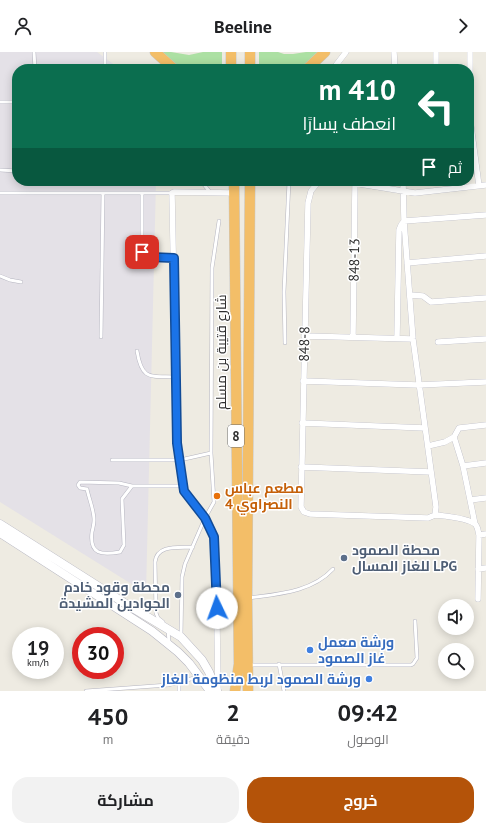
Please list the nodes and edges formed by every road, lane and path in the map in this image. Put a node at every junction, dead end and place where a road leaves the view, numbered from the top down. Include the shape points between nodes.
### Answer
1 (34, 52) edge
2 (105, 52) edge
3 (155, 52) edge
4 (231, 52) edge
5 (250, 52) edge
6 (325, 52) edge
7 (346, 52) edge
8 (394, 52) edge
9 (436, 52) edge
10 (470, 52) edge
11 (35, 64) edge
12 (105, 64) edge
13 (168, 64) edge
14 (231, 64) edge
15 (250, 64) edge
16 (312, 64) edge
17 (337, 64) edge
18 (395, 64) edge
19 (436, 64) edge
20 (470, 64) edge
21 (0, 102) edge
22 (12, 102) edge
23 (474, 158) edge
24 (0, 170) edge
25 (12, 171) edge
26 (486, 185) edge
27 (205, 186) edge
28 (234, 186) edge
29 (250, 186) edge
30 (289, 186) edge
31 (315, 186) edge
32 (355, 186) edge
33 (371, 186) edge
34 (403, 186) edge
35 (479, 186) junction
36 (404, 192) junction
37 (0, 193) edge
38 (103, 193) junction
39 (142, 193) junction
40 (172, 193) junction
41 (211, 193) junction
42 (234, 194) junction
43 (486, 215) edge
44 (219, 221) dead end
45 (404, 221) junction
46 (486, 256) edge
47 (174, 258) junction
48 (407, 263) junction
49 (0, 276) edge
50 (21, 282) dead end
51 (410, 295) junction
52 (486, 298) edge
53 (304, 336) junction
54 (102, 337) dead end
55 (353, 337) junction
56 (397, 338) junction
57 (413, 339) junction
58 (486, 340) edge
59 (438, 342) dead end
60 (285, 343) dead end
61 (137, 351) dead end
62 (176, 377) junction
63 (303, 381) junction
64 (486, 382) edge
65 (418, 385) junction
66 (302, 423) junction
67 (486, 425) edge
68 (425, 428) junction
69 (454, 437) junction
70 (428, 446) junction
71 (211, 453) junction
72 (112, 460) dead end
73 (180, 460) junction
74 (486, 463) edge
75 (463, 466) junction
76 (301, 467) junction
77 (431, 472) junction
78 (132, 486) junction
79 (183, 486) junction
80 (486, 498) edge
81 (470, 500) junction
82 (435, 515) junction
83 (205, 518) junction
84 (0, 524) edge
85 (475, 524) junction
86 (0, 533) edge
87 (486, 534) edge
88 (479, 535) junction
89 (192, 547) junction
90 (486, 568) edge
91 (333, 569) dead end
92 (478, 569) junction
93 (247, 598) junction
94 (478, 599) dead end
95 (415, 621) dead end
96 (167, 628) junction
97 (181, 637) junction
98 (170, 644) junction
99 (278, 664) junction
100 (247, 665) junction
101 (199, 676) junction
102 (179, 683) junction
103 (126, 689) edge
104 (86, 691) edge
105 (179, 691) edge
106 (210, 691) edge
107 (217, 691) edge
108 (235, 691) edge
109 (248, 691) edge
110 (284, 691) edge

1 - 11 lane
2 - 12 lane
3 - 13 highway
4 - 14 highway
5 - 15 highway
6 - 16 highway
7 - 17 street
8 - 18 street
9 - 19 street
10 - 20 street
21 - 22 lane
23 - 35 street
24 - 25 lane
26 - 35 street
27 - 41 lane
28 - 42 highway, شارع قتيبة بن مسلم / 8
29 - 93 highway, شارع قتيبة بن مسلم / 8
30 - 60 lane via 284,292
31 - 53 street, 848-8 via 308,199
32 - 55 street, 848-13
33 - 36 street
34 - 36 street
35 - 36 street via 421,193
36 - 45 street
37 - 38 lane
38 - 39 lane
38 - 54 lane
39 - 40 lane
39 - 47 lane via 142,252 144,256
40 - 41 street
40 - 47 street
41 - 42 street
42 - 108 highway, شارع قتيبة بن مسلم / 8 via 239,664
43 - 45 street
44 - 71 lane via 212,268
45 - 48 street
45 - 56 street via 399,230
46 - 48 street
47 - 62 street
48 - 51 street
49 - 50 lane
51 - 52 street via 423,296 431,302
51 - 57 street
53 - 55 street
53 - 63 street, 848-8
55 - 56 street
56 - 57 street
57 - 65 street
58 - 59 street
61 - 62 lane via 144,373 149,376
62 - 73 street via 177,443
63 - 65 street
63 - 66 street, 848-8
64 - 65 street
65 - 68 street
66 - 68 street
66 - 76 street, 848-8
67 - 69 street via 459,428
68 - 70 street
69 - 70 street
69 - 75 street
70 - 77 street
71 - 73 lane
71 - 83 lane via 214,502
72 - 73 lane
73 - 79 street
74 - 75 street
75 - 81 street
76 - 77 street
76 - 82 street, 848-8 via 300,504 307,514 428,518
77 - 82 street
78 - 78 lane via 80,482 78,485 87,489 94,520 93,548 96,551 107,554 120,552 124,546 122,499
78 - 79 lane
79 - 83 street via 184,491
80 - 81 street
81 - 85 street
82 - 85 street via 469,520
83 - 89 lane
83 - 107 street via 214,537
84 - 96 street
85 - 88 street
86 - 98 street
87 - 88 street
88 - 92 street
89 - 96 lane via 166,548 156,556 156,613
89 - 97 lane via 182,577
90 - 92 street
91 - 93 lane via 326,577 307,586 285,593
92 - 94 street
93 - 100 highway, شارع قتيبة بن مسلم / 8
95 - 99 lane via 417,658 411,665
96 - 97 street
96 - 98 lane
97 - 107 street via 202,660
98 - 101 street
99 - 100 lane
99 - 110 lane
100 - 109 highway, شارع قتيبة بن مسلم / 8
101 - 102 lane
101 - 106 street
102 - 103 lane
102 - 105 lane
103 - 104 lane

